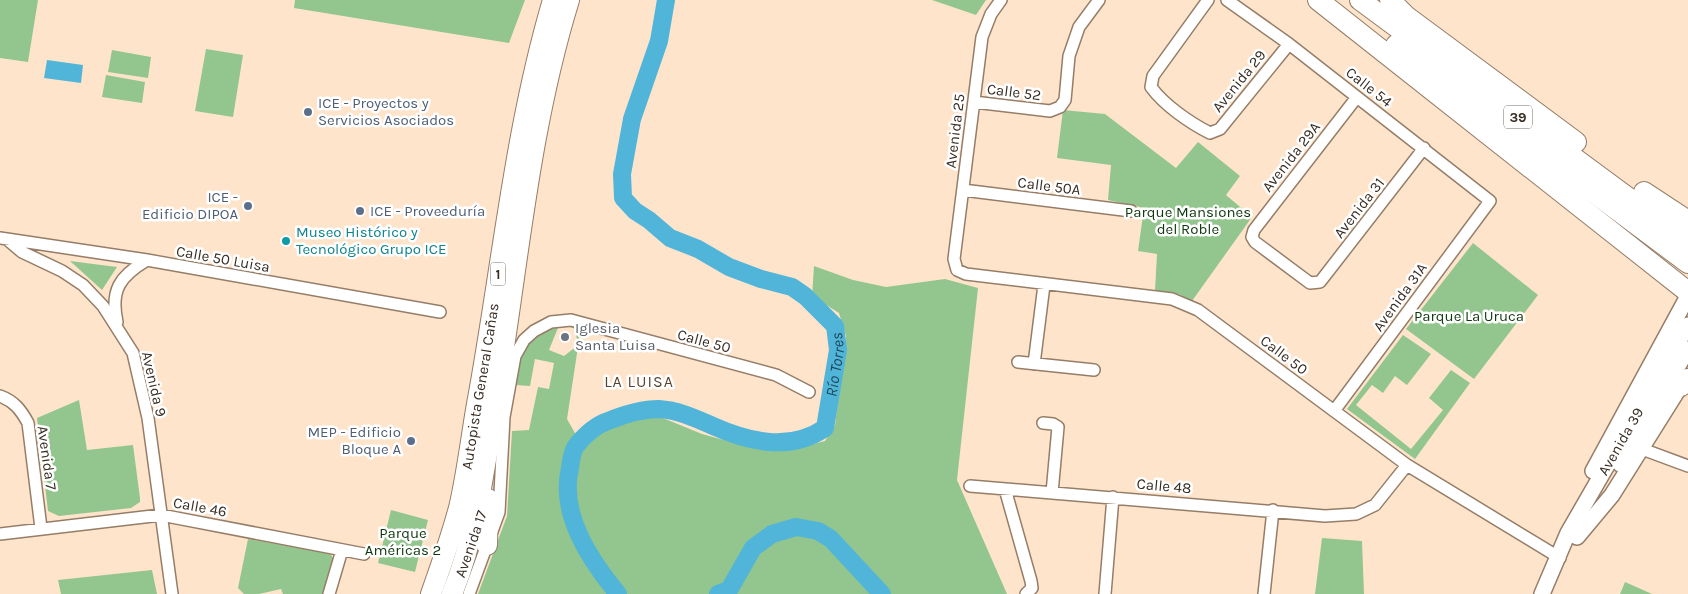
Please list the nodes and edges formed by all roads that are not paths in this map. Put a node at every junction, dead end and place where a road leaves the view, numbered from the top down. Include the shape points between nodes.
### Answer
1 (553, 0) edge
2 (569, 0) edge
3 (1001, 0) edge
4 (1099, 0) edge
5 (1208, 0) edge
6 (1227, 0) edge
7 (1318, 0) edge
8 (1331, 0) edge
9 (1360, 0) edge
10 (1372, 0) edge
11 (1390, 0) edge
12 (1406, 16) junction
13 (1289, 44) junction
14 (1357, 97) junction
15 (974, 102) junction
16 (1424, 148) junction
17 (963, 190) junction
18 (1490, 201) joint
19 (1131, 211) dead end
20 (1682, 234) edge
21 (3, 239) edge
22 (147, 260) junction
23 (1688, 263) edge
24 (956, 270) joint
25 (1688, 279) edge
26 (1688, 283) edge
27 (1316, 284) joint
28 (1044, 285) junction
29 (1688, 292) edge
30 (1688, 296) edge
31 (440, 312) dead end
32 (1688, 325) edge
33 (118, 326) junction
34 (1688, 349) edge
35 (515, 356) joint
36 (1018, 362) dead end
37 (1034, 364) junction
38 (1094, 370) dead end
39 (1686, 380) edge
40 (808, 392) dead end
41 (4, 398) edge
42 (1334, 411) junction
43 (1043, 423) dead end
44 (490, 437) junction
45 (1642, 449) junction
46 (1407, 465) junction
47 (1688, 466) edge
48 (970, 486) dead end
49 (1005, 489) junction
50 (1052, 493) junction
51 (1113, 497) junction
52 (1273, 510) junction
53 (161, 515) junction
54 (41, 528) junction
55 (0, 534) edge
56 (1573, 535) junction
57 (487, 544) junction
58 (342, 550) junction
59 (364, 554) dead end
60 (1560, 558) junction
61 (172, 594) edge
62 (329, 594) edge
63 (431, 594) edge
64 (452, 594) edge
65 (470, 594) edge
66 (1026, 594) edge
67 (1105, 594) edge
68 (1264, 594) edge
69 (1542, 594) edge

1 - 63 highway, Autopista General Cañas / 1 via 539,47 519,141 459,506
2 - 44 highway, Autopista General Cañas / 1 via 554,50 535,140
3 - 15 street, Avenida 25 via 990,14 982,37
4 - 15 street, Calle 52 via 1079,27 1068,56 1065,100 1060,107 1050,111
5 - 13 street, Avenida 29 via 1153,76 1151,87 1157,95 1210,133 1220,129
6 - 13 street, Calle 54
7 - 29 highway
8 - 20 highway, 39 via 1495,117
9 - 20 highway, 39
10 - 12 highway
11 - 12 highway
12 - 20 highway via 1662,206
13 - 14 street, Calle 54
14 - 16 street, Calle 54
14 - 27 street, Avenida 29A via 1254,230 1252,237 1310,283
15 - 17 street, Avenida 25
16 - 18 street, Calle 54
16 - 27 street, Avenida 31
17 - 19 street, Calle 50A
17 - 24 street, Avenida 25 via 954,259
18 - 42 street, Avenida 31A
20 - 23 highway, 39
21 - 22 street, Calle 50 Luisa
21 - 33 street, Avenida 9 via 83,285
22 - 31 street, Calle 50 Luisa
22 - 33 street via 130,270 116,290 114,302
24 - 28 street, Calle 50
25 - 26 main road
28 - 37 street
28 - 42 street, Calle 50 via 1185,303
30 - 56 main road via 1586,483
32 - 56 main road, Avenida 39
33 - 53 street, Avenida 9 via 133,353 142,385
34 - 56 main road, Avenida 39
35 - 40 street, Calle 50 via 524,340 534,331 551,322 571,320 776,376
35 - 57 street, Avenida 17 via 504,417 499,512
36 - 37 street
37 - 38 street
39 - 45 main road
41 - 54 street, Avenida 7 via 21,411 28,423
42 - 46 street, Calle 50
43 - 50 street via 1058,427
44 - 57 highway
44 - 64 highway, Autopista General Cañas / 1 via 473,526
45 - 47 street
45 - 56 main road via 1612,495
46 - 52 street, Calle 48 via 1375,505 1356,514 1325,516
46 - 60 street, Calle 50
48 - 49 street, Calle 48
49 - 50 street, Calle 48
49 - 66 street via 1031,581 1032,588
50 - 51 street, Calle 48
51 - 52 street, Calle 48
51 - 67 street
52 - 68 street
53 - 54 street, Calle 46
53 - 58 street, Calle 46
53 - 61 street, Avenida 9
54 - 55 street, Calle 46
56 - 60 main road, Avenida 39
57 - 65 street, Avenida 17
58 - 59 street, Calle 46
58 - 62 street
60 - 69 main road, Avenida 39

